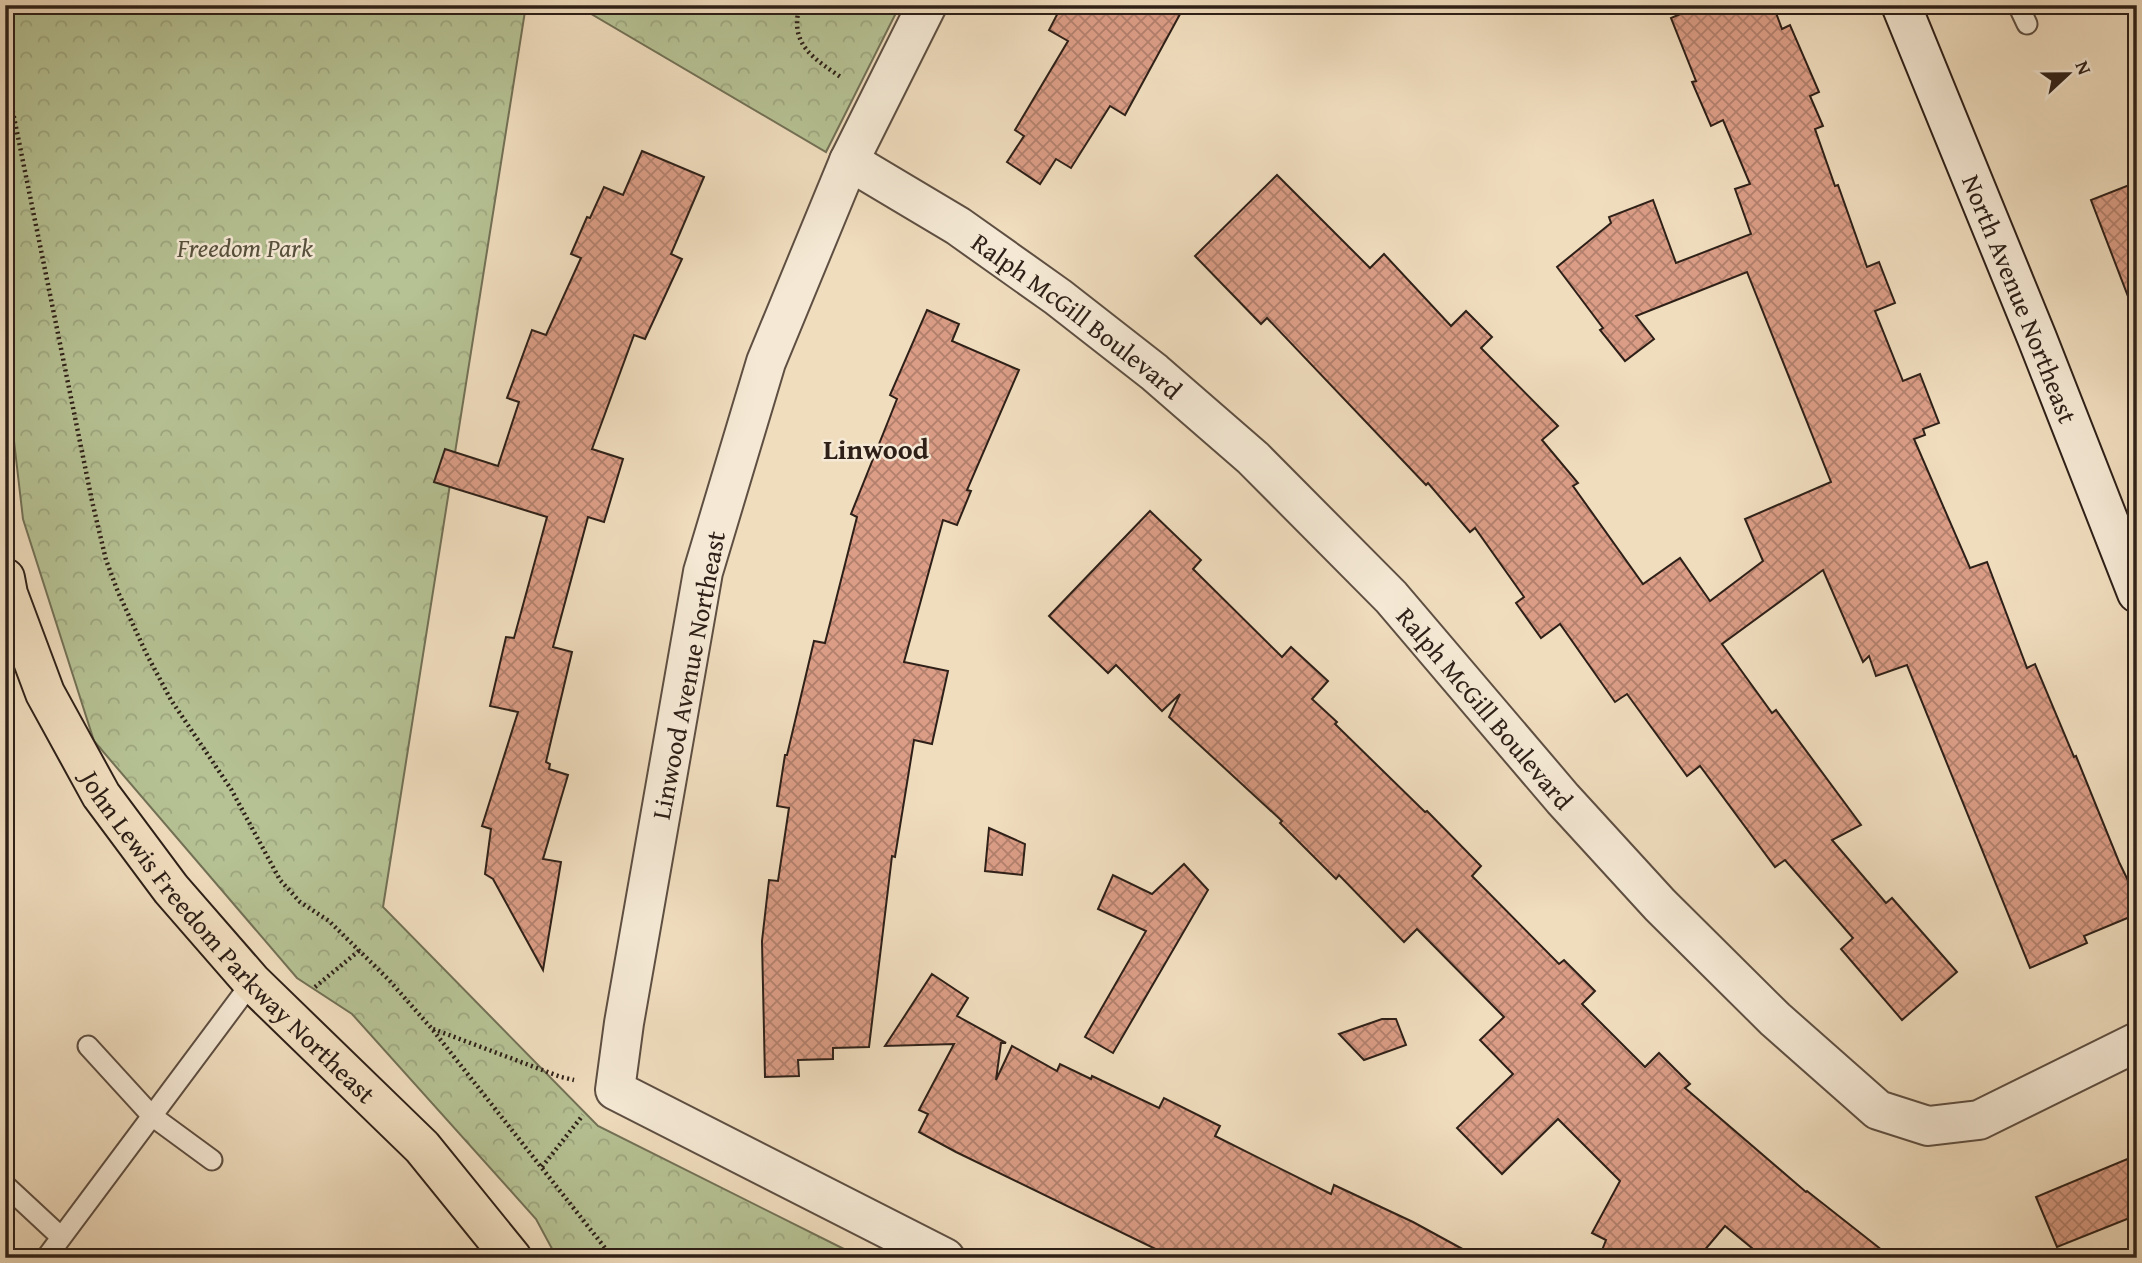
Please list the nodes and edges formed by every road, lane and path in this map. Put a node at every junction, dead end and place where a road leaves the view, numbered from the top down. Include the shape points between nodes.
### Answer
1 (800, 5) edge
2 (927, 5) edge
3 (1901, 5) edge
4 (2018, 5) edge
5 (2027, 24) dead end
6 (5, 73) edge
7 (850, 84) dead end
8 (849, 161) junction
9 (5, 578) edge
10 (2137, 593) edge
11 (360, 950) junction
12 (252, 982) junction
13 (313, 989) dead end
14 (432, 1029) junction
15 (2137, 1042) edge
16 (88, 1046) dead end
17 (574, 1080) dead end
18 (601, 1101) junction
19 (152, 1116) junction
20 (212, 1160) dead end
21 (542, 1167) junction
22 (5, 1185) edge
23 (61, 1237) junction
24 (46, 1258) edge
25 (512, 1258) edge
26 (614, 1258) edge
27 (945, 1258) edge

1 - 7 path via 798,33 808,54
2 - 8 street, Linwood Avenue Northeast
3 - 10 street, North Avenue Northeast
4 - 5 lane
6 - 11 path via 92,501 118,592 171,700 231,789 280,880
8 - 15 street, Ralph McGill Boulevard via 958,226 1058,296 1253,458 1391,597 1660,905 1775,1018 1878,1110 1928,1126 1979,1120
8 - 18 street, Linwood Avenue Northeast via 766,362 703,572 626,1010
9 - 12 highway, John Lewis Freedom Parkway Northeast via 45,693 101,795 171,889
11 - 13 path
11 - 14 path
12 - 19 lane
12 - 25 highway, John Lewis Freedom Parkway Northeast via 422,1147
14 - 17 path
14 - 21 path
16 - 19 lane
18 - 21 path via 580,1118
18 - 27 street
19 - 20 lane
19 - 23 lane
21 - 26 path
22 - 23 lane
23 - 24 lane

